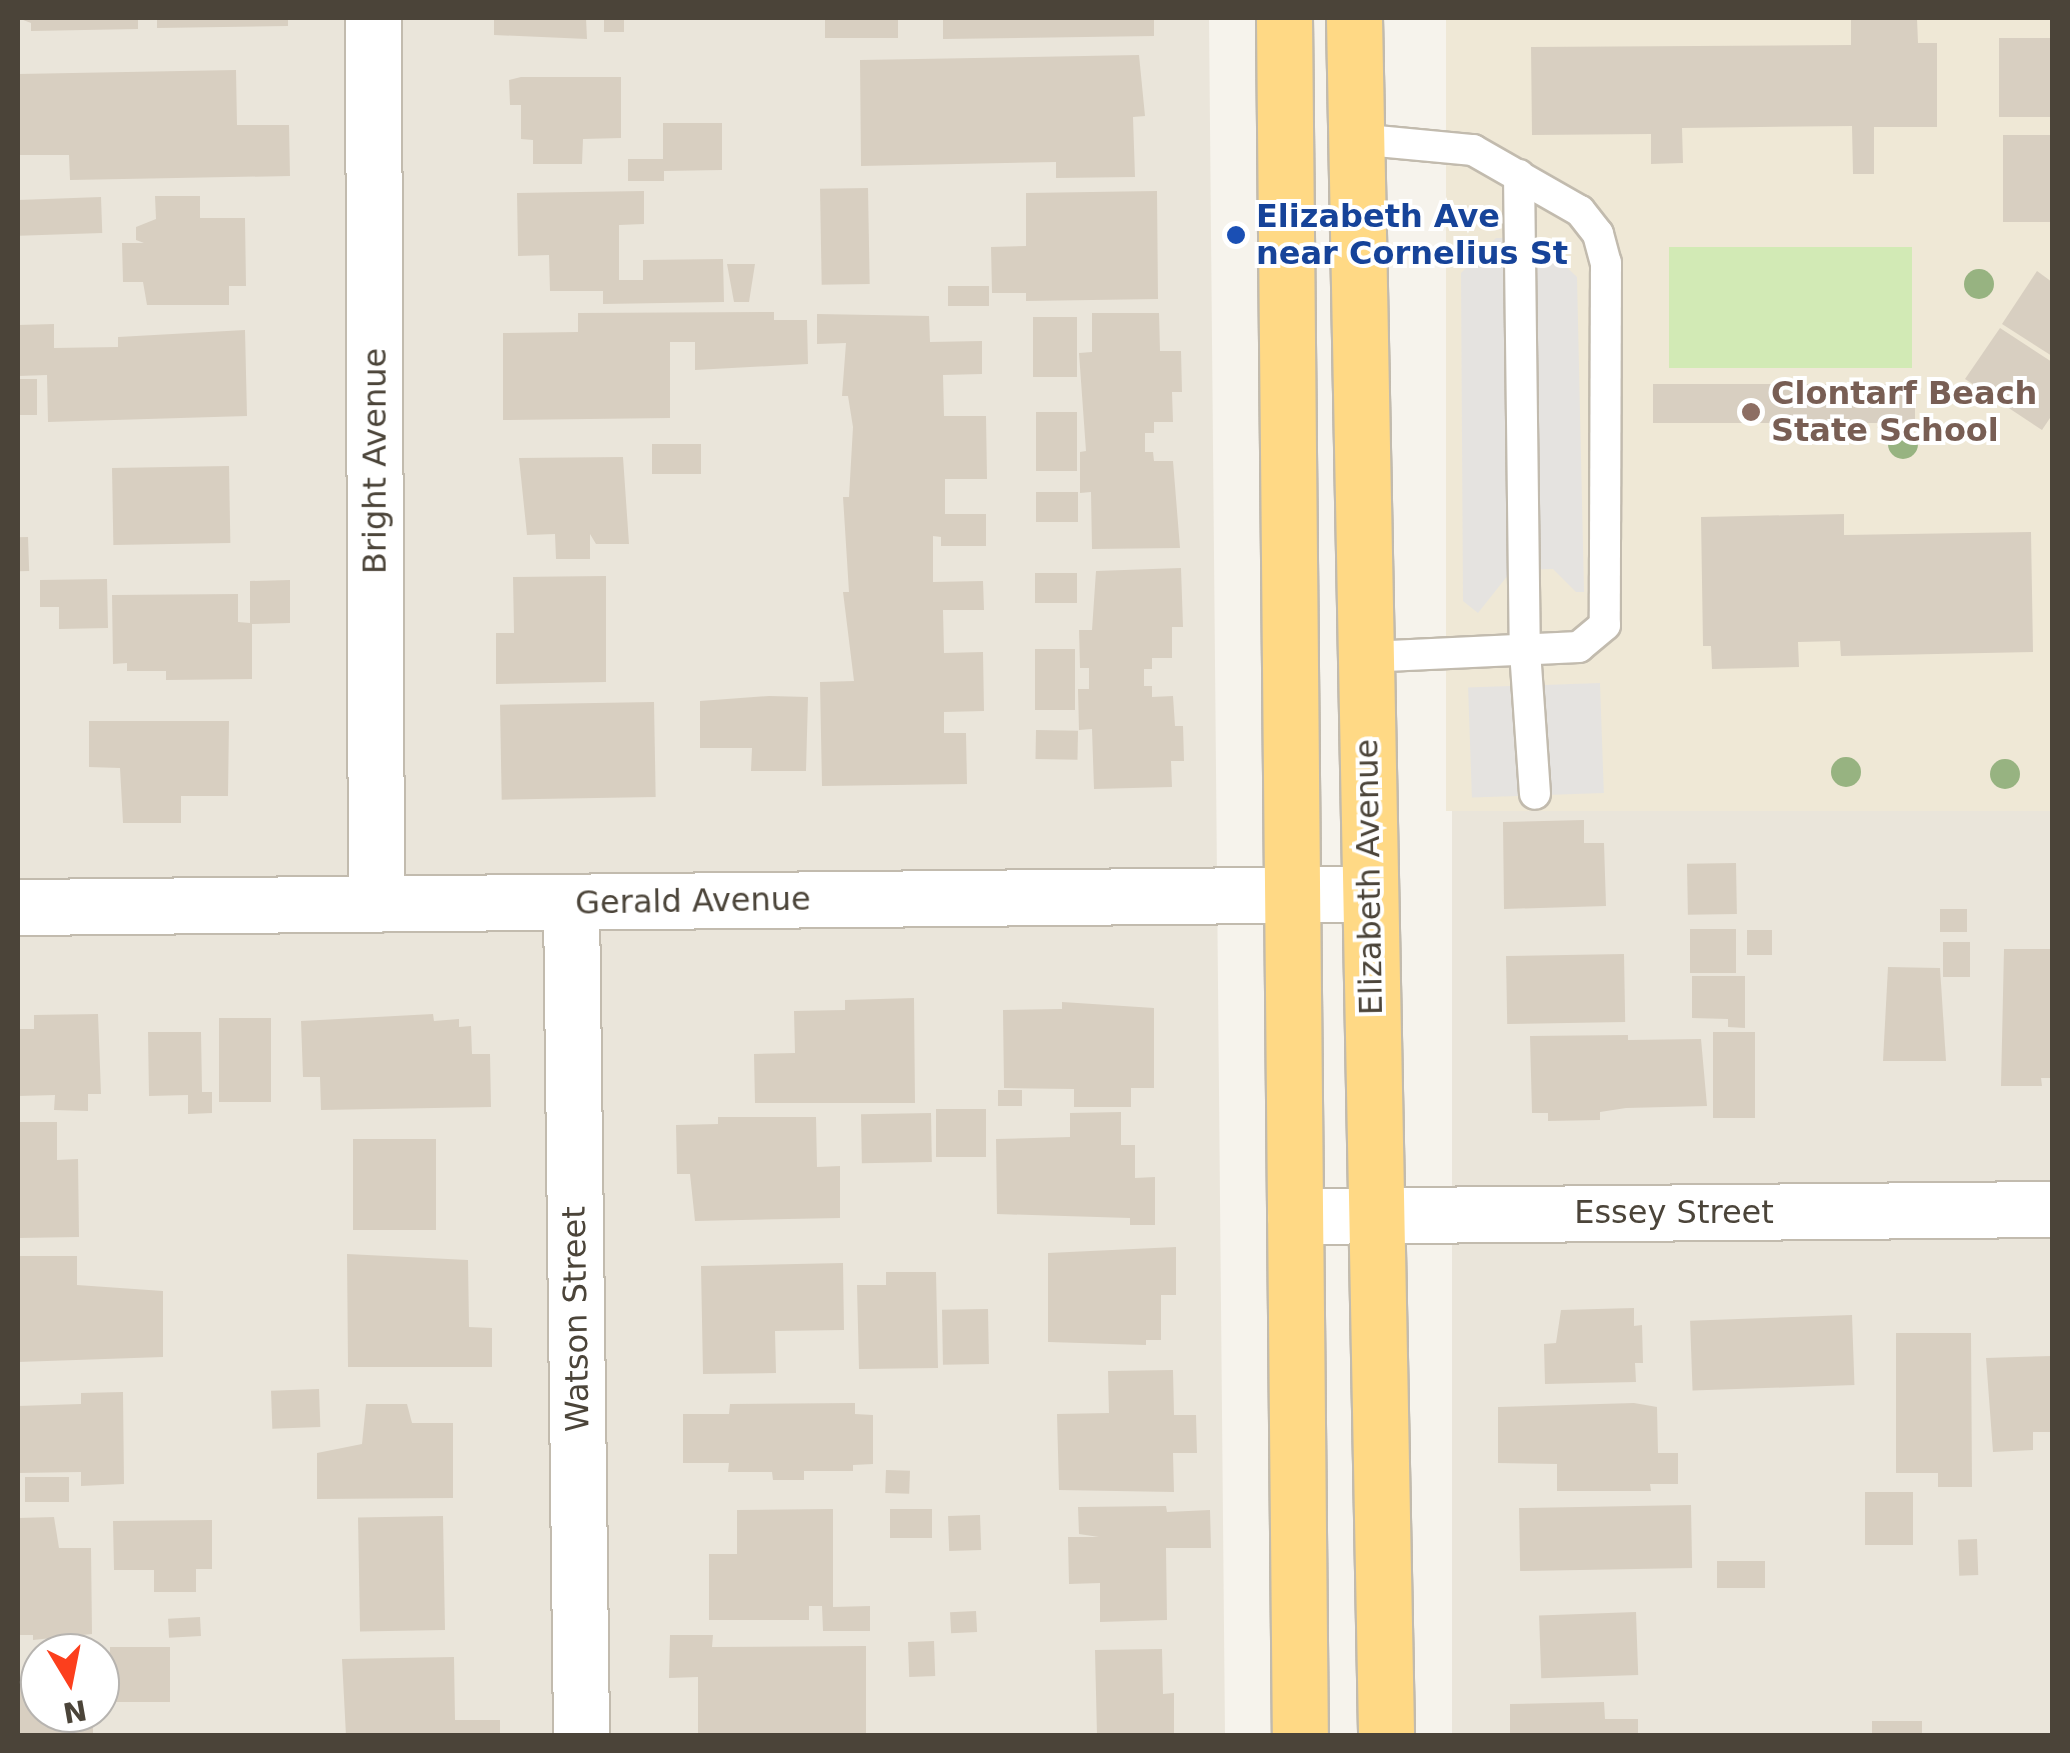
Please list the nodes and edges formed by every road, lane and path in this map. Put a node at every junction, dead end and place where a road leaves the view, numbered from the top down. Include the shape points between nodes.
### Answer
1 (373, 18) edge
2 (1284, 18) edge
3 (1354, 18) edge
4 (1356, 139) junction
5 (1519, 175) junction
6 (1525, 651) junction
7 (1364, 658) junction
8 (1535, 794) dead end
9 (1291, 893) junction
10 (1368, 894) junction
11 (572, 902) junction
12 (376, 904) junction
13 (18, 907) edge
14 (2052, 1208) edge
15 (1295, 1216) junction
16 (1378, 1216) junction
17 (581, 1736) edge
18 (1300, 1736) edge
19 (1386, 1736) edge

1 - 12 street, Bright Avenue
2 - 9 highway
3 - 4 highway, Elizabeth Avenue
4 - 5 lane via 1454,146
4 - 7 highway, Elizabeth Avenue
5 - 6 lane
5 - 6 lane via 1591,222 1604,248 1606,283 1608,614 1596,636 1578,647
6 - 7 lane
6 - 8 lane
7 - 10 highway, Elizabeth Avenue
9 - 10 street, Gerald Avenue
9 - 11 street, Gerald Avenue
9 - 15 highway
10 - 16 highway, Elizabeth Avenue
11 - 12 street, Gerald Avenue
11 - 17 street, Watson Street
12 - 13 street, Gerald Avenue
14 - 16 street, Essey Street
15 - 16 street, Essey Street
15 - 18 highway
16 - 19 highway, Elizabeth Avenue

